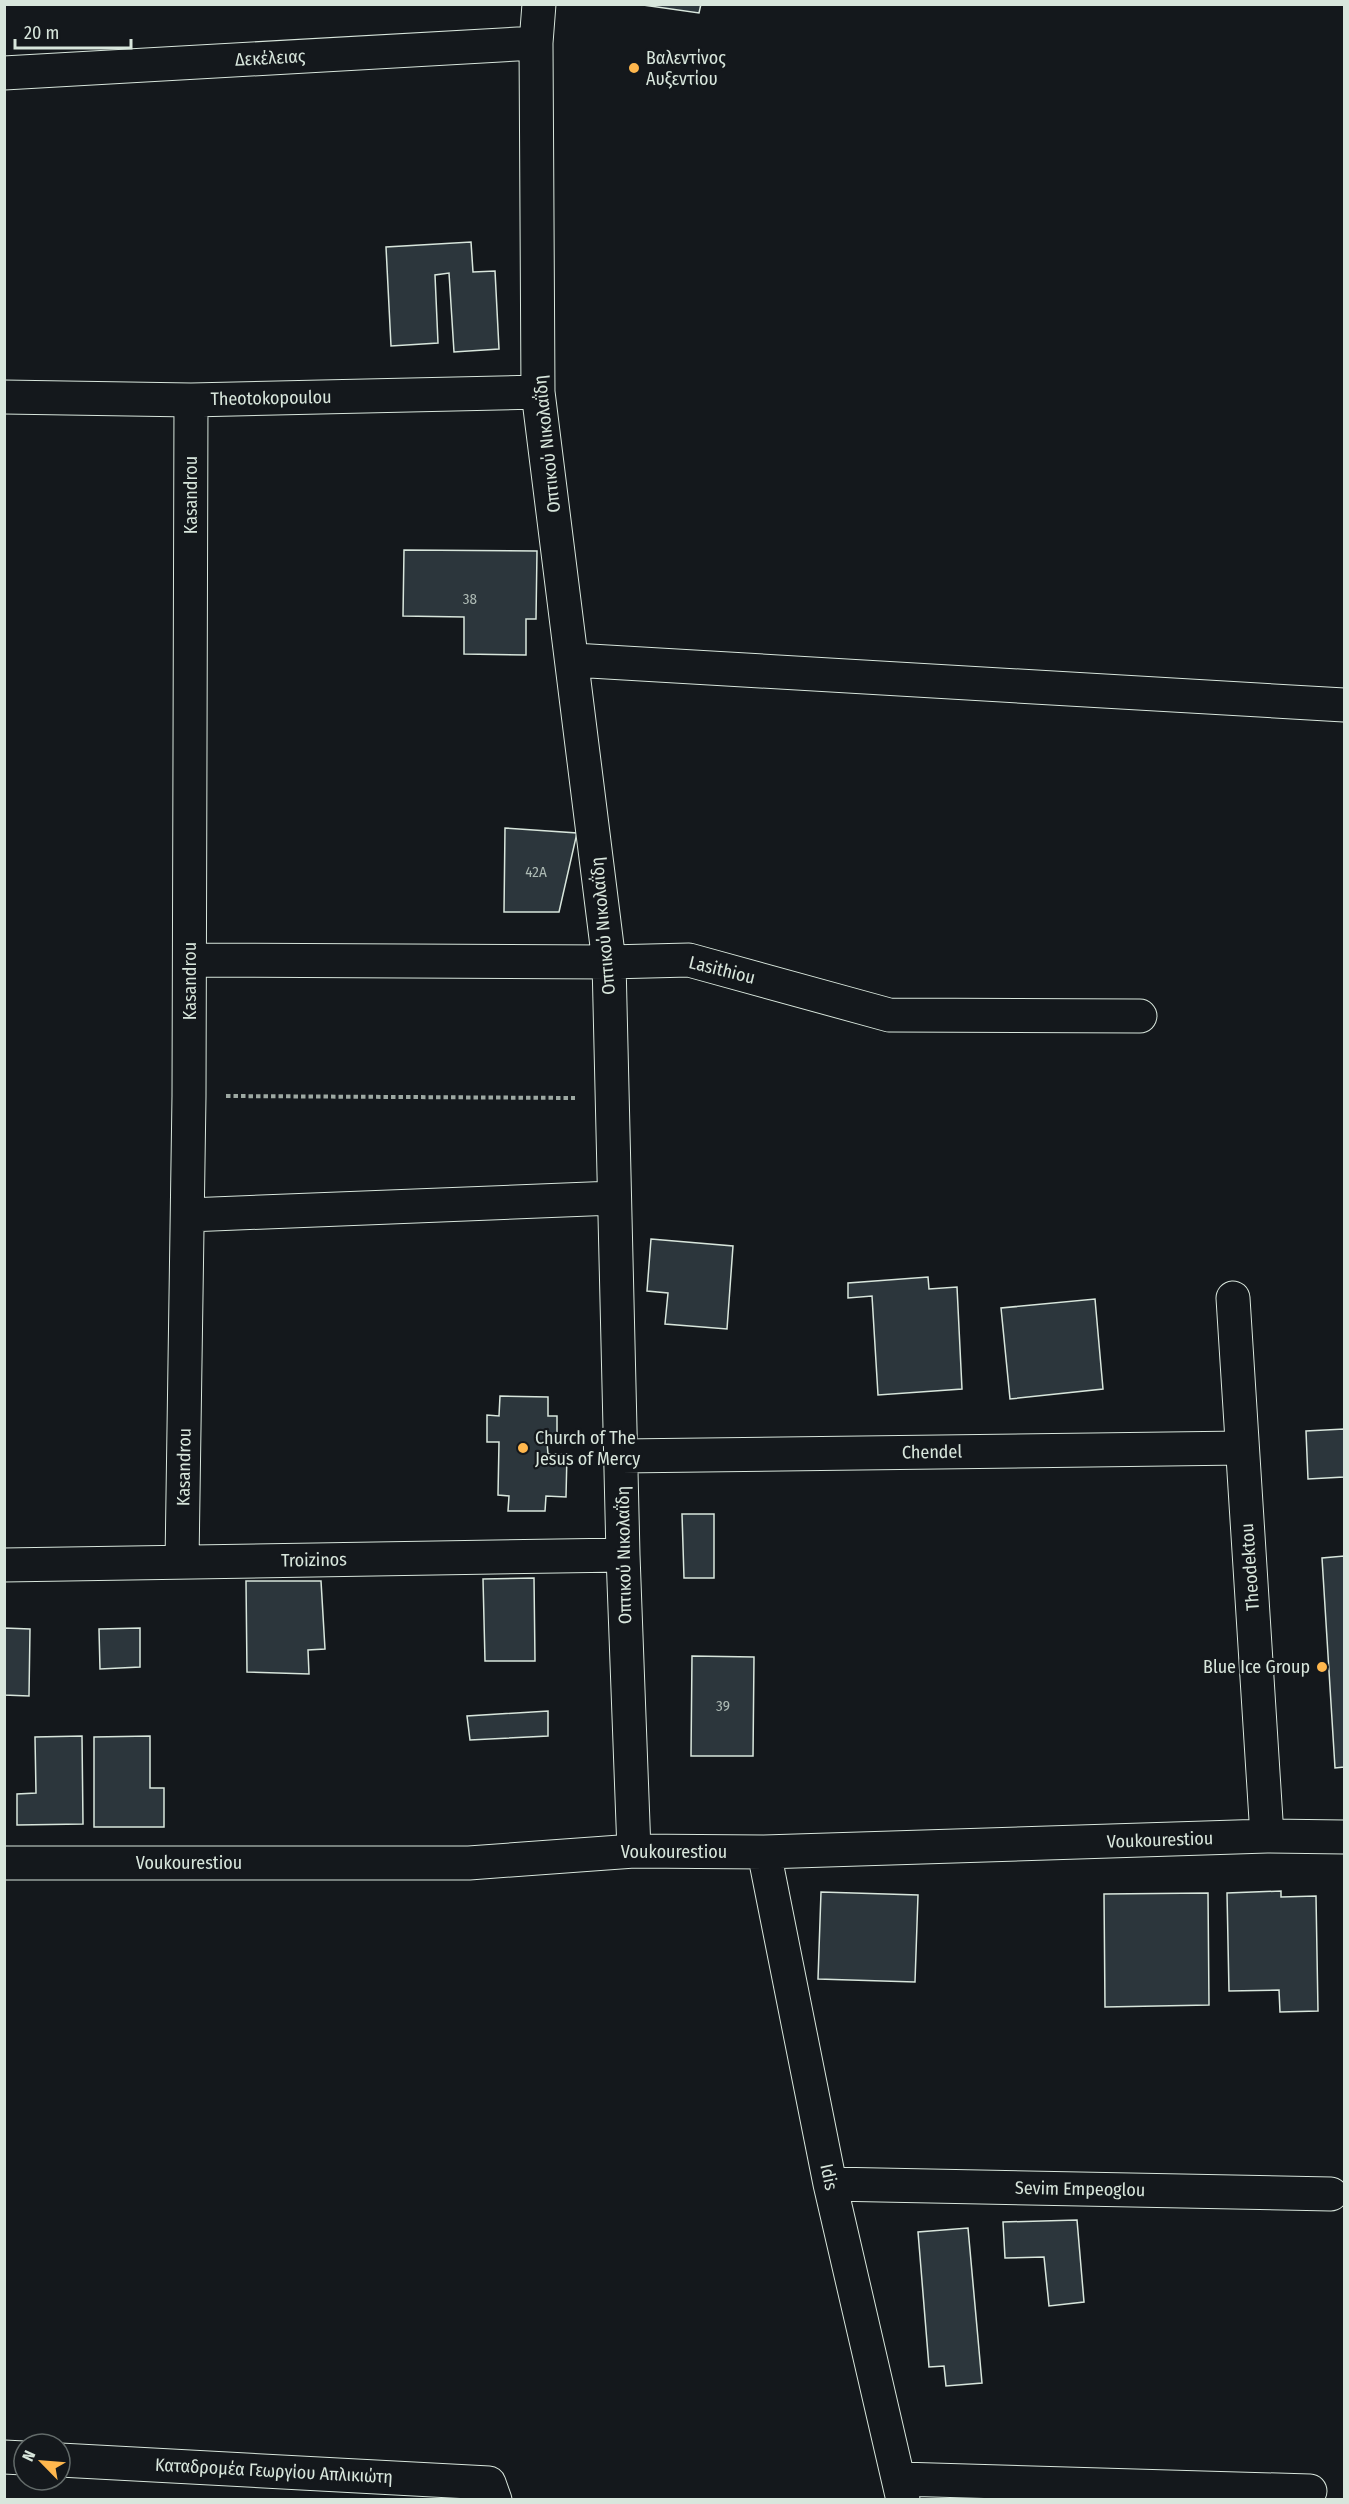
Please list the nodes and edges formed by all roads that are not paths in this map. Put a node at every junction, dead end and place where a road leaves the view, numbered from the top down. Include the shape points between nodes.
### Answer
1 (539, 4) edge
2 (536, 43) junction
3 (4, 73) edge
4 (538, 392) junction
5 (4, 398) edge
6 (191, 400) junction
7 (573, 660) junction
8 (1344, 705) edge
9 (190, 960) junction
10 (609, 962) junction
11 (1140, 1016) dead end
12 (614, 1198) junction
13 (188, 1215) junction
14 (1233, 1298) dead end
15 (1242, 1448) junction
16 (622, 1456) junction
17 (623, 1555) junction
18 (182, 1562) junction
19 (4, 1565) edge
20 (1267, 1836) junction
21 (1344, 1837) edge
22 (634, 1851) junction
23 (764, 1852) junction
24 (4, 1863) edge
25 (830, 2184) junction
26 (1331, 2194) dead end
27 (72, 2461) edge
28 (901, 2489) edge
29 (492, 2491) edge
30 (1310, 2491) dead end

1 - 2 street, Οπτικού Νικολαΐδη
2 - 3 street, Δεκέλειας
2 - 4 street, Οπτικού Νικολαΐδη
4 - 6 street, Theotokopoulou
4 - 7 street, Οπτικού Νικολαΐδη
5 - 6 street, Theotokopoulou
6 - 9 street, Kasandrou
7 - 8 street
7 - 10 street, Οπτικού Νικολαΐδη
9 - 10 street, Lasithiou
9 - 13 street, Kasandrou
10 - 11 street, Lasithiou via 689,960 889,1016
10 - 12 street, Οπτικού Νικολαΐδη
12 - 13 street
12 - 16 street, Οπτικού Νικολαΐδη
13 - 18 street, Kasandrou
14 - 15 street, Theodektou
15 - 16 street, Chendel
15 - 20 street, Theodektou
16 - 17 street, Οπτικού Νικολαΐδη
17 - 18 street, Troizinos
17 - 22 street, Οπτικού Νικολαΐδη
18 - 19 street, Troizinos
20 - 21 street, Voukourestiou
20 - 23 street, Voukourestiou
22 - 23 street, Voukourestiou
22 - 24 street, Voukourestiou via 469,1863
23 - 25 street, Idis
25 - 26 street, Sevim Empeoglou
25 - 28 street, Idis
27 - 29 street, Καταδρομέα Γεωργίου Απλικιώτη
28 - 30 street

